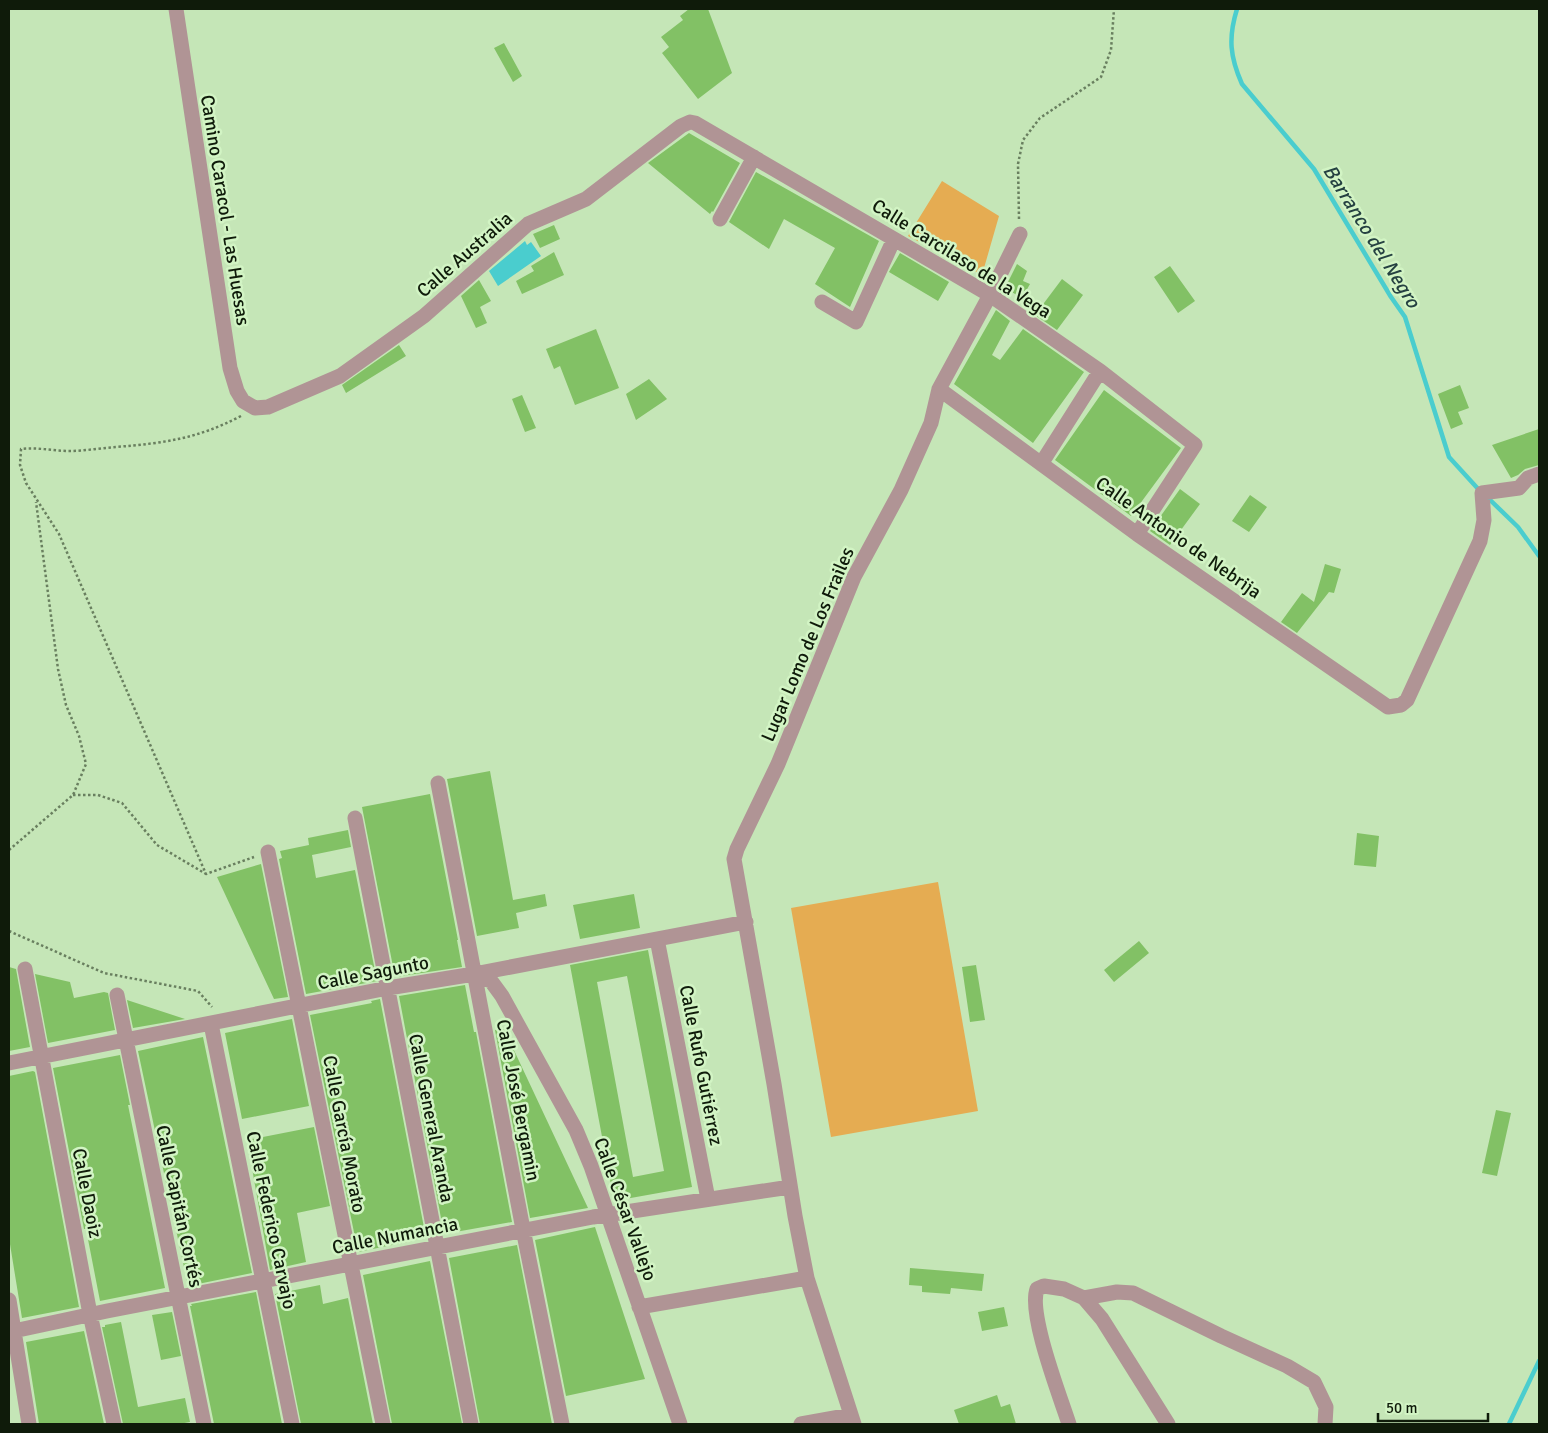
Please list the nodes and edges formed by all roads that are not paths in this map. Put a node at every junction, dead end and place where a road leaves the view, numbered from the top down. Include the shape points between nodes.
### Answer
1 (176, 9) edge
2 (695, 123) joint
3 (754, 157) junction
4 (720, 219) dead end
5 (1020, 234) road end
6 (894, 239) junction
7 (990, 295) junction
8 (822, 302) dead end
9 (1100, 371) junction
10 (940, 389) junction
11 (255, 408) joint
12 (1042, 464) junction
13 (1539, 474) edge
14 (1137, 534) junction
15 (438, 783) dead end
16 (356, 818) dead end
17 (268, 852) road end
18 (746, 922) junction
19 (657, 939) junction
20 (516, 966) junction
21 (25, 969) dead end
22 (474, 974) junction
23 (388, 988) junction
24 (117, 995) dead end
25 (502, 996) junction
26 (299, 1007) junction
27 (512, 1016) junction
28 (483, 1017) junction
29 (218, 1023) junction
30 (126, 1040) junction
31 (42, 1057) junction
32 (9, 1063) edge
33 (790, 1187) junction
34 (708, 1199) junction
35 (608, 1214) junction
36 (523, 1230) junction
37 (436, 1246) junction
38 (349, 1264) junction
39 (807, 1278) junction
40 (264, 1280) junction
41 (179, 1297) junction
42 (1084, 1298) junction
43 (9, 1300) edge
44 (640, 1307) junction
45 (90, 1314) junction
46 (11, 1331) edge
47 (853, 1420) edge
48 (29, 1424) edge
49 (114, 1424) edge
50 (204, 1424) edge
51 (292, 1424) edge
52 (382, 1424) edge
53 (472, 1424) edge
54 (562, 1424) edge
55 (680, 1424) edge
56 (800, 1424) edge
57 (1069, 1424) edge
58 (1168, 1424) edge
59 (1325, 1424) edge

1 - 11 street, Camino Caracol - Las Huesas via 230,368 243,401
2 - 3 street, Calle Carcilaso de la Vega
2 - 11 street, Calle Australia via 681,126 586,199 528,224 424,316 340,376 268,407
3 - 4 street
3 - 6 street, Calle Carcilaso de la Vega
5 - 7 street, Lugar Lomo de Los Frailes
6 - 7 street, Calle Carcilaso de la Vega
6 - 8 street via 856,322
7 - 9 street, Calle Carcilaso de la Vega
7 - 10 street, Lugar Lomo de Los Frailes
9 - 12 street
9 - 14 street, Calle Carcilaso de la Vega via 1195,445
10 - 12 street, Calle Antonio de Nebrija
10 - 18 street, Lugar Lomo de Los Frailes via 931,423 901,490 854,577 778,764 737,849 734,859
12 - 14 street, Calle Antonio de Nebrija
13 - 14 street, Calle Antonio de Nebrija via 1528,478 1519,488 1482,493 1484,520 1480,541 1407,700 1401,705 1388,706
15 - 22 street, Calle José Bergamin
16 - 23 street, Calle General Aranda
17 - 26 street, Calle García Morato
18 - 19 street, Calle Sagunto
18 - 33 street
19 - 20 street, Calle Sagunto
19 - 34 street, Calle Rufo Gutiérrez
20 - 22 street, Calle Sagunto
20 - 25 street via 505,981
21 - 31 street, Calle Daoiz
22 - 23 street, Calle Sagunto
22 - 25 street, Calle César Vallejo via 491,981
22 - 28 street, Calle José Bergamin
23 - 26 street, Calle Sagunto
23 - 37 street, Calle General Aranda
24 - 30 street, Calle Capitán Cortés
25 - 27 street, Calle César Vallejo
26 - 29 street, Calle Sagunto
26 - 38 street, Calle García Morato
27 - 28 street via 502,1010 493,1010
27 - 35 street, Calle César Vallejo via 576,1130
28 - 36 street, Calle José Bergamin
29 - 30 street, Calle Sagunto
29 - 40 street, Calle Federico Carvajo
30 - 31 street, Calle Sagunto
30 - 41 street, Calle Capitán Cortés
31 - 32 street, Calle Sagunto
31 - 45 street, Calle Daoiz
33 - 34 street, Calle Numancia
33 - 39 street
34 - 35 street, Calle Numancia
35 - 36 street, Calle Numancia
35 - 44 street, Calle César Vallejo
36 - 37 street, Calle Numancia
36 - 54 street, Calle José Bergamin
37 - 38 street, Calle Numancia
37 - 53 street, Calle General Aranda
38 - 40 street, Calle Numancia
38 - 52 street, Calle García Morato
39 - 44 street
39 - 47 street
40 - 41 street, Calle Numancia
40 - 51 street, Calle Federico Carvajo
41 - 45 street, Calle Numancia
41 - 50 street, Calle Capitán Cortés
42 - 57 street via 1064,1289 1044,1286 1037,1289 1034,1298 1041,1335
42 - 58 street via 1102,1319
42 - 59 street via 1117,1292 1133,1293 1288,1366 1314,1382 1326,1407
43 - 46 street
44 - 55 street, Calle César Vallejo
45 - 46 street, Calle Numancia
45 - 49 street, Calle Daoiz
46 - 48 street
47 - 56 street

